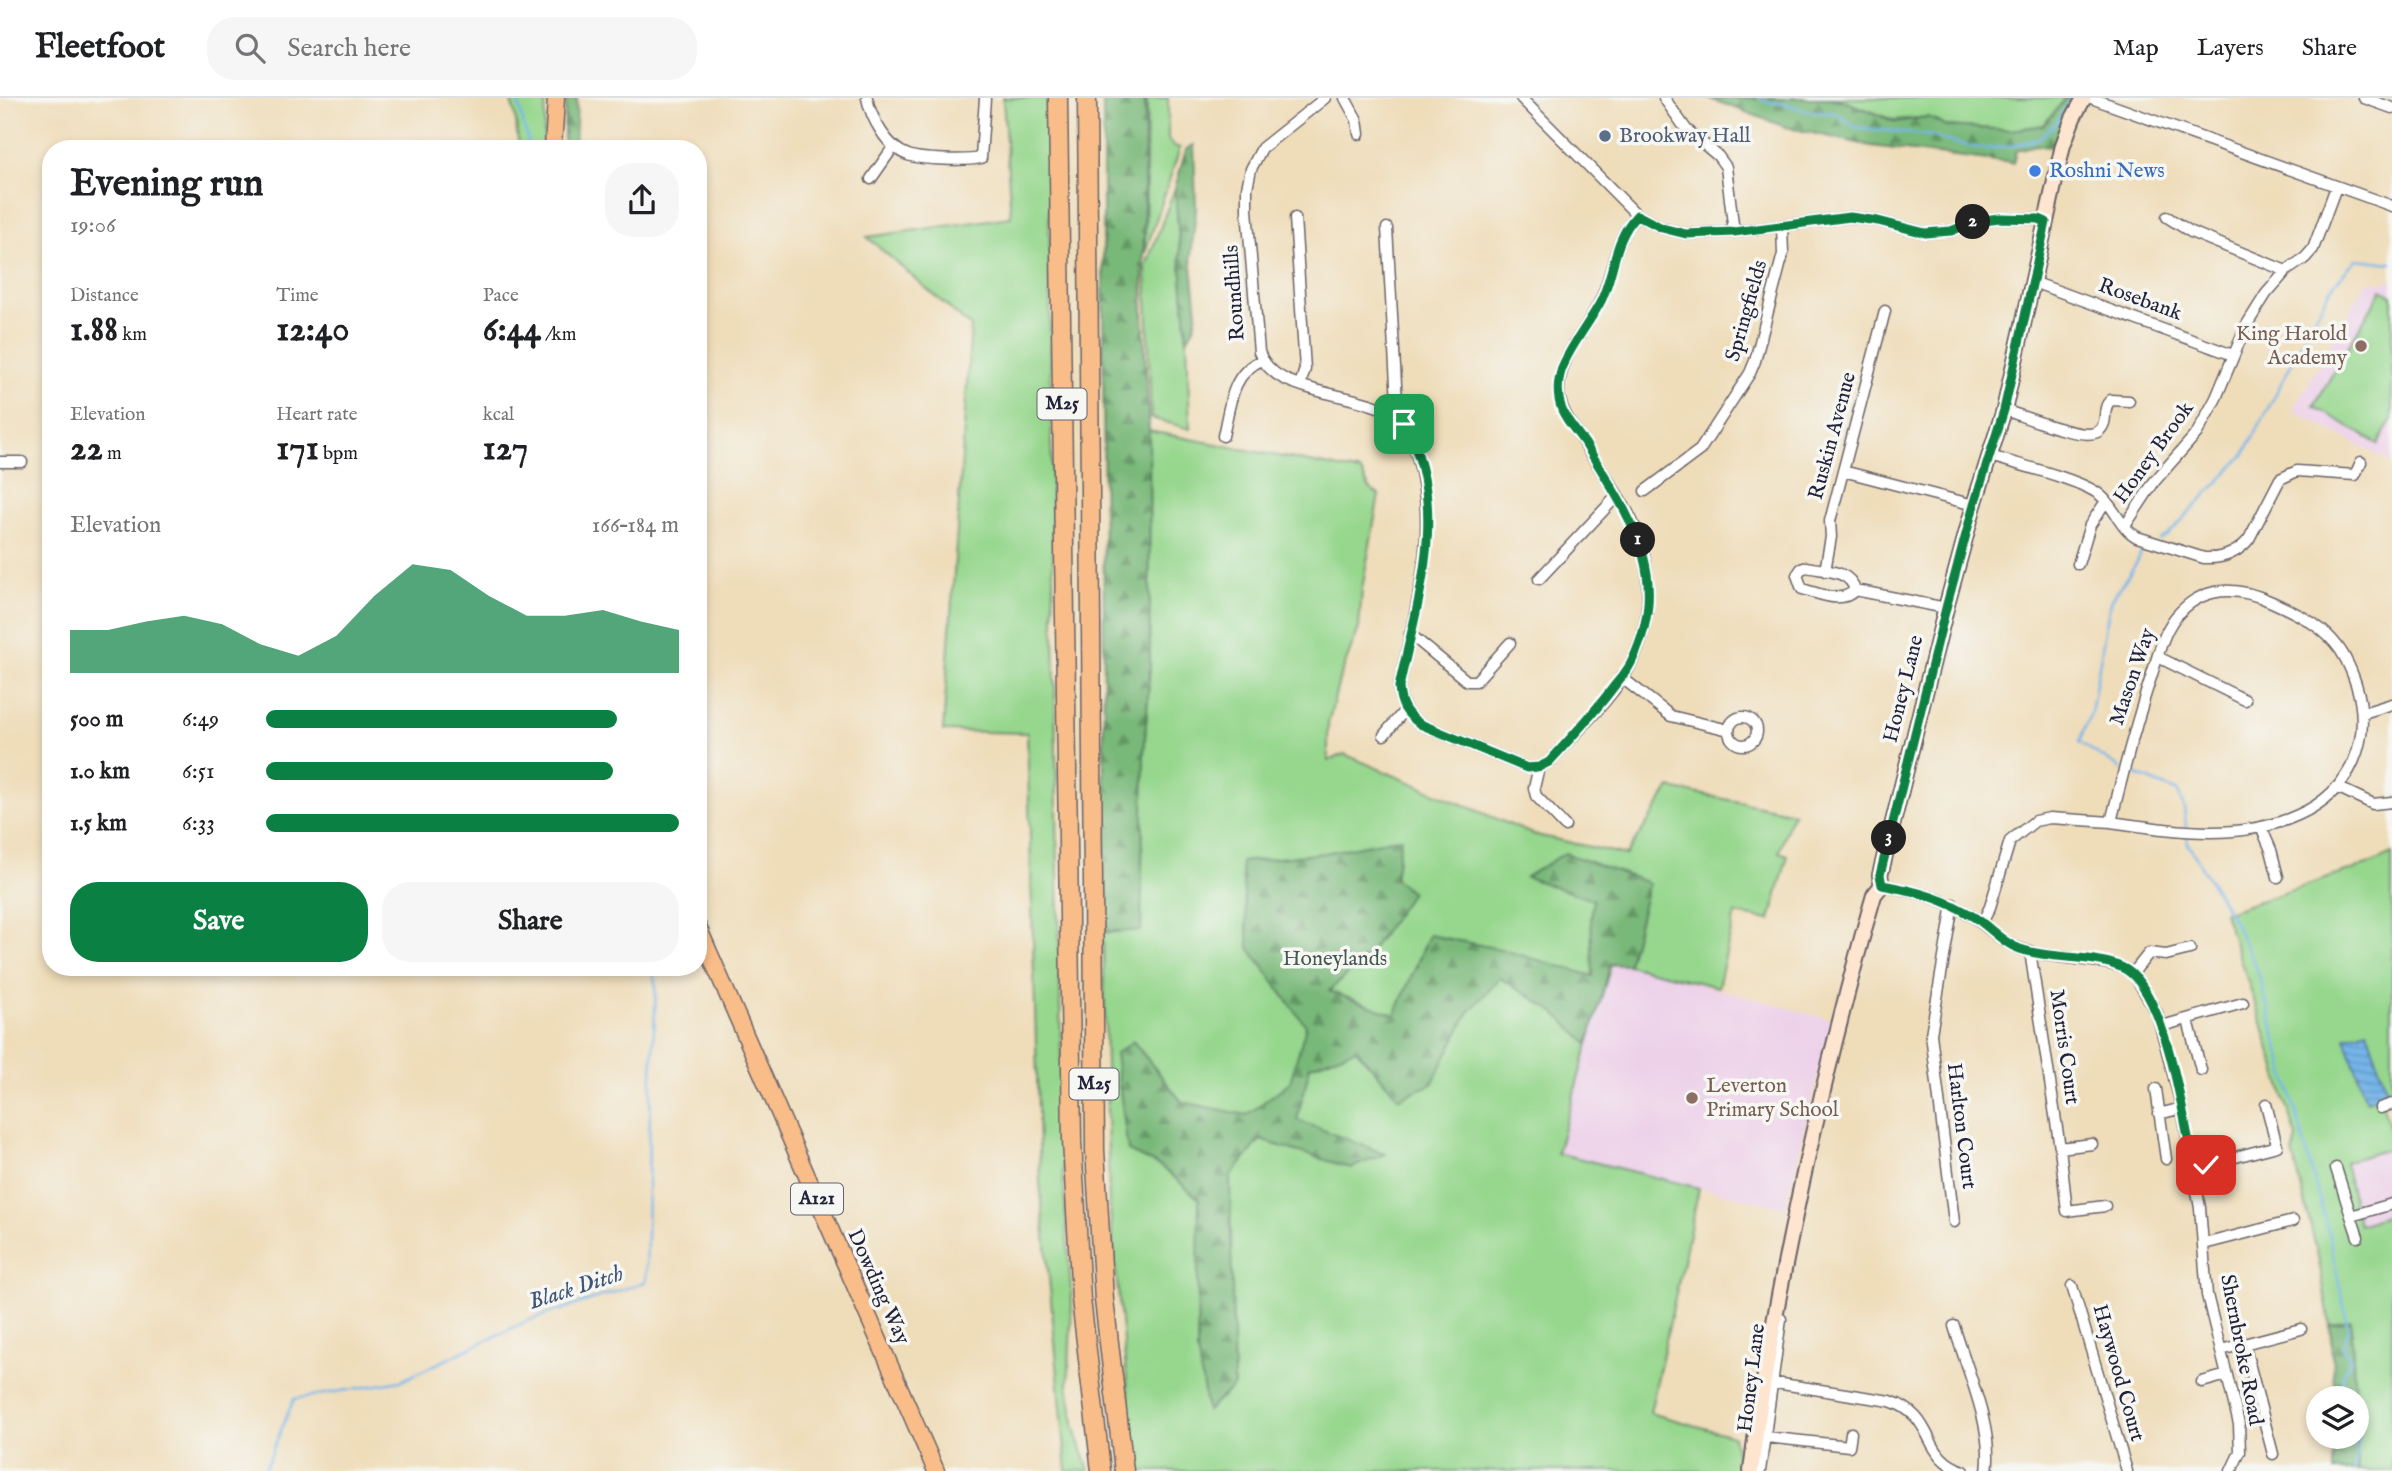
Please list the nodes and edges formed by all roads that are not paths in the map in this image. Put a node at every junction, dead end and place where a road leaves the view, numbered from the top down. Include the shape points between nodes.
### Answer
1 (556, 98) edge
2 (867, 98) edge
3 (985, 98) edge
4 (1058, 98) edge
5 (1087, 98) edge
6 (1325, 98) edge
7 (1345, 98) edge
8 (1521, 98) edge
9 (1664, 98) edge
10 (2084, 98) edge
11 (2091, 98) edge
12 (2364, 98) edge
13 (2392, 108) edge
14 (1359, 134) dead end
15 (554, 140) edge
16 (894, 146) junction
17 (871, 179) dead end
18 (2336, 187) junction
19 (2392, 206) edge
20 (1637, 215) junction
21 (1295, 218) dead end
22 (2167, 218) dead end
23 (2046, 222) junction
24 (1782, 226) junction
25 (1387, 228) dead end
26 (1734, 232) junction
27 (2286, 271) junction
28 (2033, 282) junction
29 (1885, 311) dead end
30 (2233, 355) junction
31 (1262, 360) junction
32 (1300, 385) junction
33 (2129, 401) dead end
34 (2004, 410) junction
35 (1395, 415) junction
36 (1223, 436) dead end
37 (1990, 456) junction
38 (0, 462) edge
39 (22, 462) dead end
40 (2361, 462) dead end
41 (1843, 471) junction
42 (1645, 491) dead end
43 (1616, 497) junction
44 (2106, 502) junction
45 (1974, 505) junction
46 (2125, 526) junction
47 (2078, 564) dead end
48 (1825, 570) junction
49 (1538, 579) dead end
50 (1855, 590) junction
51 (1946, 608) junction
52 (1410, 634) junction
53 (1510, 643) dead end
54 (2158, 657) junction
55 (1621, 677) junction
56 (2245, 700) dead end
57 (2392, 704) edge
58 (1405, 710) junction
59 (2362, 713) junction
60 (1729, 730) dead end
61 (1384, 735) dead end
62 (1539, 767) junction
63 (2337, 787) junction
64 (2392, 802) edge
65 (2111, 822) junction
66 (1565, 827) dead end
67 (2261, 827) junction
68 (2278, 877) dead end
69 (1882, 885) junction
70 (1952, 904) junction
71 (1982, 923) junction
72 (707, 947) edge
73 (2190, 949) dead end
74 (2030, 951) junction
75 (2133, 974) junction
76 (2243, 1003) dead end
77 (2188, 1020) junction
78 (2162, 1026) junction
79 (2201, 1070) dead end
80 (2155, 1089) dead end
81 (2266, 1104) dead end
82 (2392, 1104) edge
83 (2182, 1108) junction
84 (2380, 1108) dead end
85 (2159, 1114) junction
86 (2092, 1144) dead end
87 (2060, 1148) junction
88 (2166, 1159) dead end
89 (2194, 1168) junction
90 (2336, 1168) dead end
91 (2392, 1204) edge
92 (2105, 1206) dead end
93 (2351, 1216) junction
94 (2293, 1221) dead end
95 (1954, 1222) dead end
96 (2358, 1237) dead end
97 (2204, 1244) junction
98 (2072, 1286) dead end
99 (1954, 1326) dead end
100 (2301, 1329) dead end
101 (2244, 1344) junction
102 (2221, 1350) junction
103 (2227, 1375) junction
104 (1768, 1382) junction
105 (2202, 1382) dead end
106 (1852, 1433) dead end
107 (1766, 1437) junction
108 (2273, 1454) dead end
109 (936, 1471) edge
110 (1101, 1471) edge
111 (1124, 1471) edge
112 (1751, 1471) edge
113 (1760, 1471) edge
114 (1964, 1471) edge
115 (1987, 1471) edge
116 (2127, 1471) edge
117 (2231, 1471) edge

1 - 15 main road
2 - 16 street via 869,109
3 - 16 street via 981,158 908,156
4 - 110 highway, M25 via 1072,1141 1082,1312
5 - 111 highway, M25 via 1095,1150 1104,1300
6 - 31 street, Roundhills via 1262,148 1251,169 1247,210
7 - 14 street
8 - 20 street
9 - 26 street via 1686,129 1727,167
10 - 23 street, Honey Lane via 2063,145
11 - 18 street
12 - 13 street
16 - 17 street
18 - 19 street
18 - 27 street, Honey Brook via 2314,249
20 - 26 street via 1686,234
20 - 43 street via 1616,249 1601,300 1568,354 1558,390 1562,410
21 - 32 street via 1305,369
22 - 27 street
23 - 24 street via 2000,218 1925,233 1850,217
23 - 28 street, Honey Lane
24 - 26 street
24 - 42 street, Springfields via 1783,254 1750,373 1700,450
25 - 35 street via 1398,402
27 - 30 street, Honey Brook via 2257,308
28 - 30 street, Rosebank
28 - 34 street, Honey Lane
29 - 41 street, Ruskin Avenue
30 - 46 street, Honey Brook via 2197,433 2154,482
31 - 32 street, Roundhills via 1276,374
31 - 36 street via 1238,380
32 - 35 street, Roundhills
33 - 34 street via 2107,403 2101,429 2086,434
34 - 37 street, Honey Lane
35 - 52 street via 1412,437 1428,510 1423,575
37 - 44 street via 2089,488
37 - 45 street, Honey Lane
38 - 39 street
40 - 46 street via 2355,475 2297,471 2280,479 2243,547 2213,559 2143,538
41 - 45 street
41 - 48 street, Ruskin Avenue via 1830,521
43 - 49 street
43 - 55 street via 1636,534 1649,593 1644,630
44 - 46 street
44 - 47 street via 2090,525
45 - 51 street, Honey Lane
48 - 50 street via 1849,576
48 - 50 street via 1801,569 1797,575 1802,589 1842,599
50 - 51 street
51 - 69 street, Honey Lane via 1880,875
52 - 53 street via 1467,681 1476,681
52 - 58 street via 1399,687
54 - 56 street
54 - 59 street, Mason Way via 2172,621 2193,601 2228,589 2251,593 2311,622 2333,640 2352,673
54 - 65 street, Mason Way via 2132,735
55 - 60 street via 1671,716
55 - 62 street via 1549,762
57 - 59 street
58 - 61 street
58 - 62 street via 1420,724 1527,768
59 - 63 street, Mason Way via 2356,758
62 - 66 street via 1536,796
63 - 64 street via 2373,804
63 - 67 street, Mason Way via 2306,811
65 - 67 street, Mason Way via 2208,833
65 - 71 street, Mason Way via 2035,821 2010,841
67 - 68 street
69 - 70 street
69 - 104 street, Honey Lane via 1874,895 1830,1057 1778,1292
70 - 71 street
70 - 95 street, Harlton Court via 1930,1034
71 - 74 street via 2002,940
72 - 109 main road, Dowding Way / A121
73 - 75 street via 2166,955 2149,953
74 - 75 street via 2110,963
74 - 87 street, Morris Court
75 - 78 street, Shernbroke Road
76 - 77 street
77 - 78 street
77 - 79 street
78 - 83 street, Shernbroke Road
80 - 85 street
81 - 89 street via 2277,1146
82 - 84 street
83 - 85 street
83 - 89 street, Shernbroke Road
85 - 88 street
86 - 87 street
87 - 92 street, Morris Court via 2067,1211
89 - 97 street, Shernbroke Road
90 - 93 street
91 - 93 street
93 - 96 street
94 - 97 street
97 - 102 street, Shernbroke Road via 2207,1295
98 - 116 street, Haywood Court
99 - 115 street via 1985,1425 1990,1452
100 - 101 street
101 - 102 street
101 - 108 street
102 - 103 street, Shernbroke Road
103 - 105 street
103 - 117 street, Shernbroke Road via 2240,1444
104 - 107 street, Honey Lane
104 - 112 street, Honey Lane
104 - 114 street via 1904,1405 1921,1421 1944,1461
106 - 107 street via 1849,1446
107 - 113 street, Honey Lane

